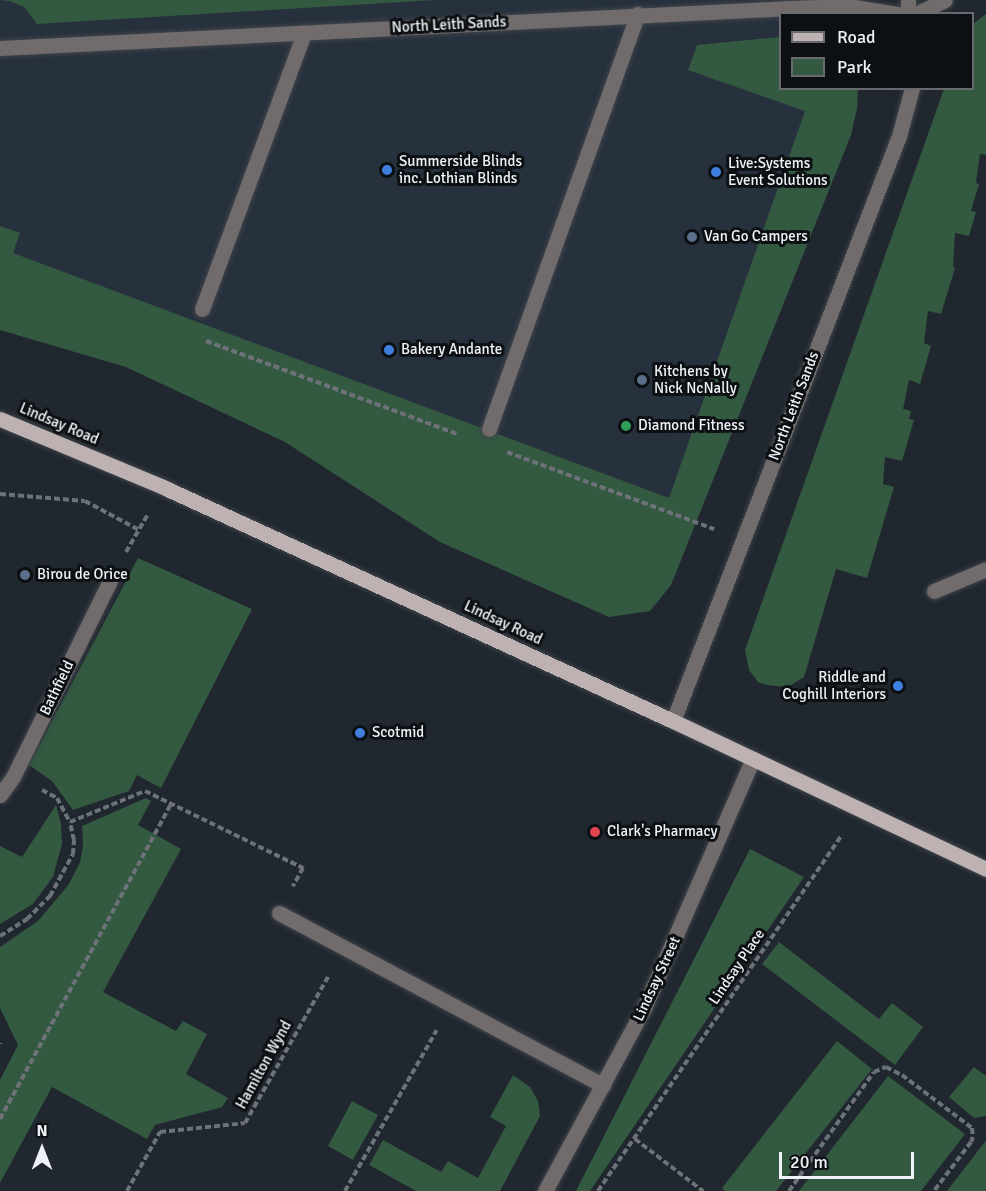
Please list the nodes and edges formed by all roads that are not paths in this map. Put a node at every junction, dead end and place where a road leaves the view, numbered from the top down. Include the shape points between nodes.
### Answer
1 (945, 0) edge
2 (886, 12) edge
3 (920, 12) edge
4 (638, 14) junction
5 (304, 33) junction
6 (0, 48) edge
7 (911, 90) edge
8 (202, 309) road end
9 (0, 419) edge
10 (489, 429) dead end
11 (986, 569) edge
12 (111, 579) road end
13 (934, 591) dead end
14 (673, 721) junction
15 (753, 759) junction
16 (0, 795) edge
17 (986, 870) edge
18 (279, 913) road end
19 (603, 1085) junction
20 (545, 1191) edge

1 - 3 street
2 - 4 street, North Leith Sands via 848,6
4 - 5 street, North Leith Sands
4 - 10 street
5 - 6 street, North Leith Sands
5 - 8 street
7 - 14 street, North Leith Sands via 899,136
9 - 14 main road, Lindsay Road via 163,487
11 - 13 street
12 - 16 street, Bathfield via 13,777
14 - 15 main road, Lindsay Road
15 - 17 main road, Lindsay Road
15 - 19 street, Lindsay Street via 644,1008
18 - 19 street
19 - 20 street, Lindsay Street

